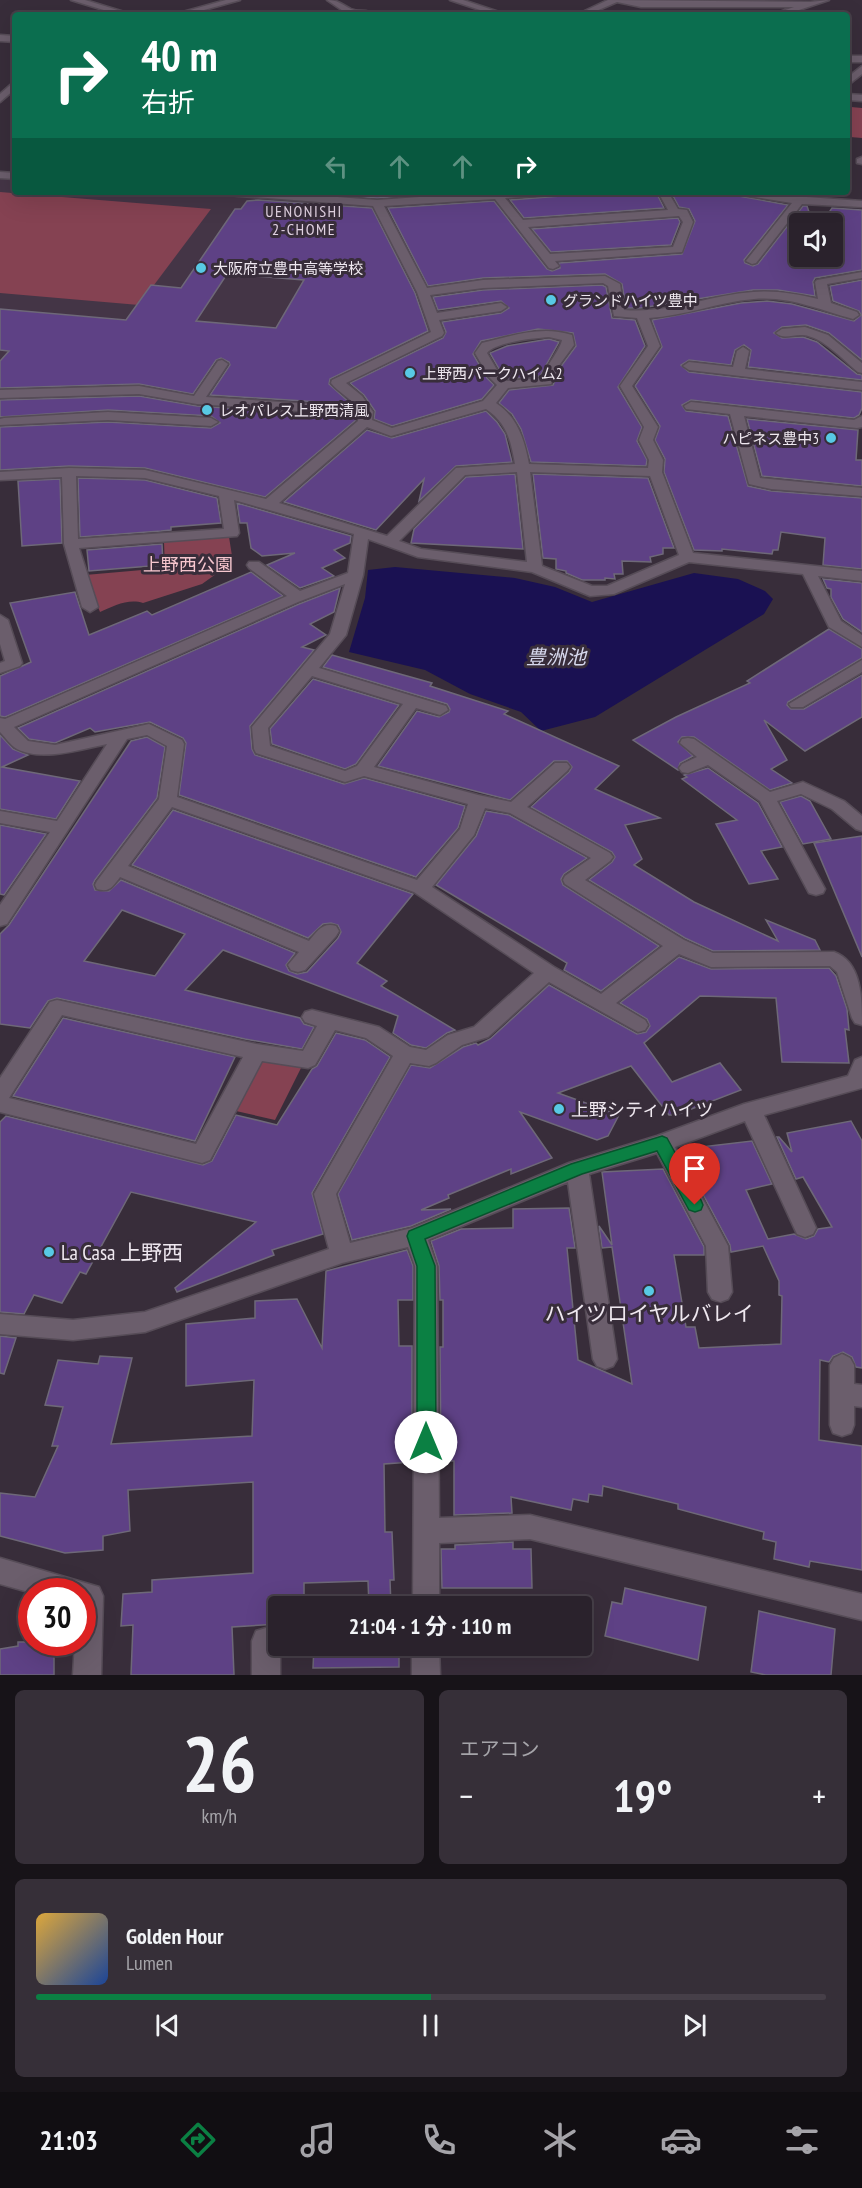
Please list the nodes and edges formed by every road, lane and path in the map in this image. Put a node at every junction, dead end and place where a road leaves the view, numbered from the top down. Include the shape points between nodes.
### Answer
1 (75, 0) edge
2 (236, 0) edge
3 (331, 0) edge
4 (454, 0) edge
5 (616, 0) edge
6 (825, 0) edge
7 (100, 3) edge
8 (809, 4) junction
9 (210, 7) junction
10 (122, 12) edge
11 (189, 12) edge
12 (216, 12) edge
13 (350, 12) edge
14 (491, 12) edge
15 (587, 12) edge
16 (784, 12) edge
17 (862, 69) edge
18 (850, 80) edge
19 (12, 87) edge
20 (0, 99) edge
21 (300, 195) edge
22 (483, 195) edge
23 (497, 195) edge
24 (665, 195) edge
25 (776, 195) edge
26 (324, 196) edge
27 (799, 201) junction
28 (377, 203) junction
29 (862, 204) edge
30 (675, 213) junction
31 (519, 224) junction
32 (547, 258) junction
33 (752, 261) dead end
34 (862, 275) edge
35 (563, 280) junction
36 (423, 292) junction
37 (825, 303) junction
38 (501, 307) dead end
39 (853, 315) dead end
40 (642, 316) junction
41 (432, 317) junction
42 (782, 333) dead end
43 (743, 351) dead end
44 (222, 364) dead end
45 (688, 366) dead end
46 (862, 369) edge
47 (738, 372) junction
48 (504, 385) junction
49 (862, 386) edge
50 (37, 393) junction
51 (0, 394) edge
52 (197, 400) junction
53 (488, 404) junction
54 (691, 406) dead end
55 (736, 411) junction
56 (365, 417) junction
57 (862, 420) edge
58 (211, 422) dead end
59 (2, 424) edge
60 (524, 468) junction
61 (69, 472) junction
62 (655, 472) junction
63 (0, 476) edge
64 (862, 492) edge
65 (226, 495) junction
66 (269, 504) junction
67 (362, 532) junction
68 (389, 542) junction
69 (71, 544) junction
70 (687, 557) junction
71 (254, 565) dead end
72 (535, 568) junction
73 (808, 570) junction
74 (355, 575) junction
75 (862, 576) edge
76 (298, 597) junction
77 (90, 607) dead end
78 (0, 620) edge
79 (862, 642) edge
80 (862, 665) edge
81 (0, 668) edge
82 (309, 670) junction
83 (413, 701) junction
84 (797, 704) dead end
85 (440, 710) dead end
86 (2, 724) edge
87 (121, 735) junction
88 (688, 743) dead end
89 (709, 758) junction
90 (561, 767) dead end
91 (687, 768) dead end
92 (363, 770) junction
93 (767, 798) junction
94 (168, 800) junction
95 (478, 801) junction
96 (515, 808) junction
97 (0, 817) edge
98 (862, 825) edge
99 (63, 828) junction
100 (117, 869) junction
101 (104, 885) dead end
102 (421, 888) junction
103 (816, 889) dead end
104 (0, 919) edge
105 (329, 931) dead end
106 (677, 945) junction
107 (312, 950) junction
108 (298, 965) dead end
109 (547, 972) junction
110 (602, 1004) junction
111 (862, 1018) edge
112 (638, 1025) dead end
113 (256, 1052) junction
114 (405, 1054) junction
115 (861, 1079) edge
116 (0, 1095) edge
117 (0, 1104) edge
118 (751, 1110) junction
119 (662, 1143) junction
120 (577, 1169) junction
121 (806, 1228) dead end
122 (415, 1236) junction
123 (342, 1254) junction
124 (720, 1292) dead end
125 (0, 1324) edge
126 (605, 1359) dead end
127 (842, 1365) dead end
128 (852, 1395) edge
129 (842, 1425) dead end
130 (426, 1531) junction
131 (0, 1571) edge
132 (24, 1578) edge
133 (426, 1596) edge
134 (862, 1606) edge
135 (266, 1641) dead end
136 (88, 1656) edge
137 (426, 1656) edge
138 (87, 1675) edge
139 (266, 1675) edge
140 (426, 1675) edge

1 - 7 street
2 - 9 street
3 - 13 street
4 - 14 street
5 - 8 street via 641,4
5 - 15 street
6 - 8 street
7 - 10 street
8 - 16 street
9 - 11 street
9 - 12 street
17 - 18 street
19 - 20 street
21 - 26 street
22 - 28 street
23 - 31 street
24 - 30 street
25 - 27 street
26 - 28 street
27 - 29 street
27 - 33 street
28 - 36 street
30 - 31 street
30 - 32 street via 683,212 688,222 678,250
31 - 32 street
32 - 35 street
34 - 37 street via 821,282
35 - 36 street
35 - 40 street via 605,279 614,284 618,313
36 - 41 street
37 - 39 street
37 - 40 street via 742,297 675,313
38 - 41 street
40 - 62 street via 654,346 626,386 651,427 646,440 656,460
41 - 56 street via 438,333 337,383 363,405
42 - 46 street via 805,331 824,338
43 - 47 street
44 - 52 street
45 - 47 street
47 - 49 street
48 - 48 street via 495,378 481,353 486,346 559,333 568,338 568,345 546,381
48 - 53 street
50 - 51 street
50 - 52 street via 139,390
50 - 59 street
52 - 56 street
53 - 56 street via 391,432
53 - 60 street via 510,421
54 - 55 street
55 - 57 street via 857,424
55 - 64 street via 754,481
56 - 66 street
58 - 59 street via 108,416
60 - 62 street
60 - 68 street via 461,471
60 - 72 street
61 - 63 street
61 - 65 street via 145,474
61 - 69 street
62 - 70 street
65 - 66 street
65 - 69 street via 232,533
66 - 67 street
67 - 68 street
67 - 74 street
68 - 72 street via 418,554
69 - 77 street
70 - 72 street via 609,591 590,591
70 - 73 street
71 - 76 street
73 - 75 street
73 - 79 street via 835,624
74 - 76 street
74 - 82 street via 338,635
76 - 86 street
78 - 81 street via 14,663
80 - 84 street
82 - 83 street
82 - 92 street via 260,728 262,749 345,777
83 - 85 street
83 - 92 street
86 - 87 street via 23,745 55,750
87 - 94 street via 149,729 176,744
87 - 99 street
88 - 89 street
89 - 91 street
89 - 93 street
90 - 96 street
92 - 95 street
93 - 98 street via 803,789 838,805
93 - 103 street
94 - 100 street
94 - 102 street
95 - 96 street
95 - 102 street via 468,831
96 - 106 street via 604,857 572,880
97 - 99 street
99 - 104 street
100 - 101 street
100 - 107 street
102 - 109 street
105 - 107 street
106 - 110 street
106 - 111 street via 711,960 834,959 846,969
107 - 108 street
109 - 110 street
109 - 114 street via 481,1032 455,1040 429,1058
110 - 112 street
113 - 114 street via 308,1060 321,1019 372,1032
113 - 116 street via 57,1007
113 - 117 street via 202,1154
114 - 123 street via 325,1194
115 - 118 street
118 - 119 street
118 - 121 street
119 - 120 street
119 - 124 street via 717,1246
120 - 122 street
120 - 126 street
122 - 123 street
122 - 130 street via 426,1266
123 - 125 street via 145,1322 74,1330
127 - 128 street
128 - 129 street
130 - 133 street
130 - 134 street via 530,1527
131 - 132 street
135 - 139 street
136 - 138 street
137 - 140 street

